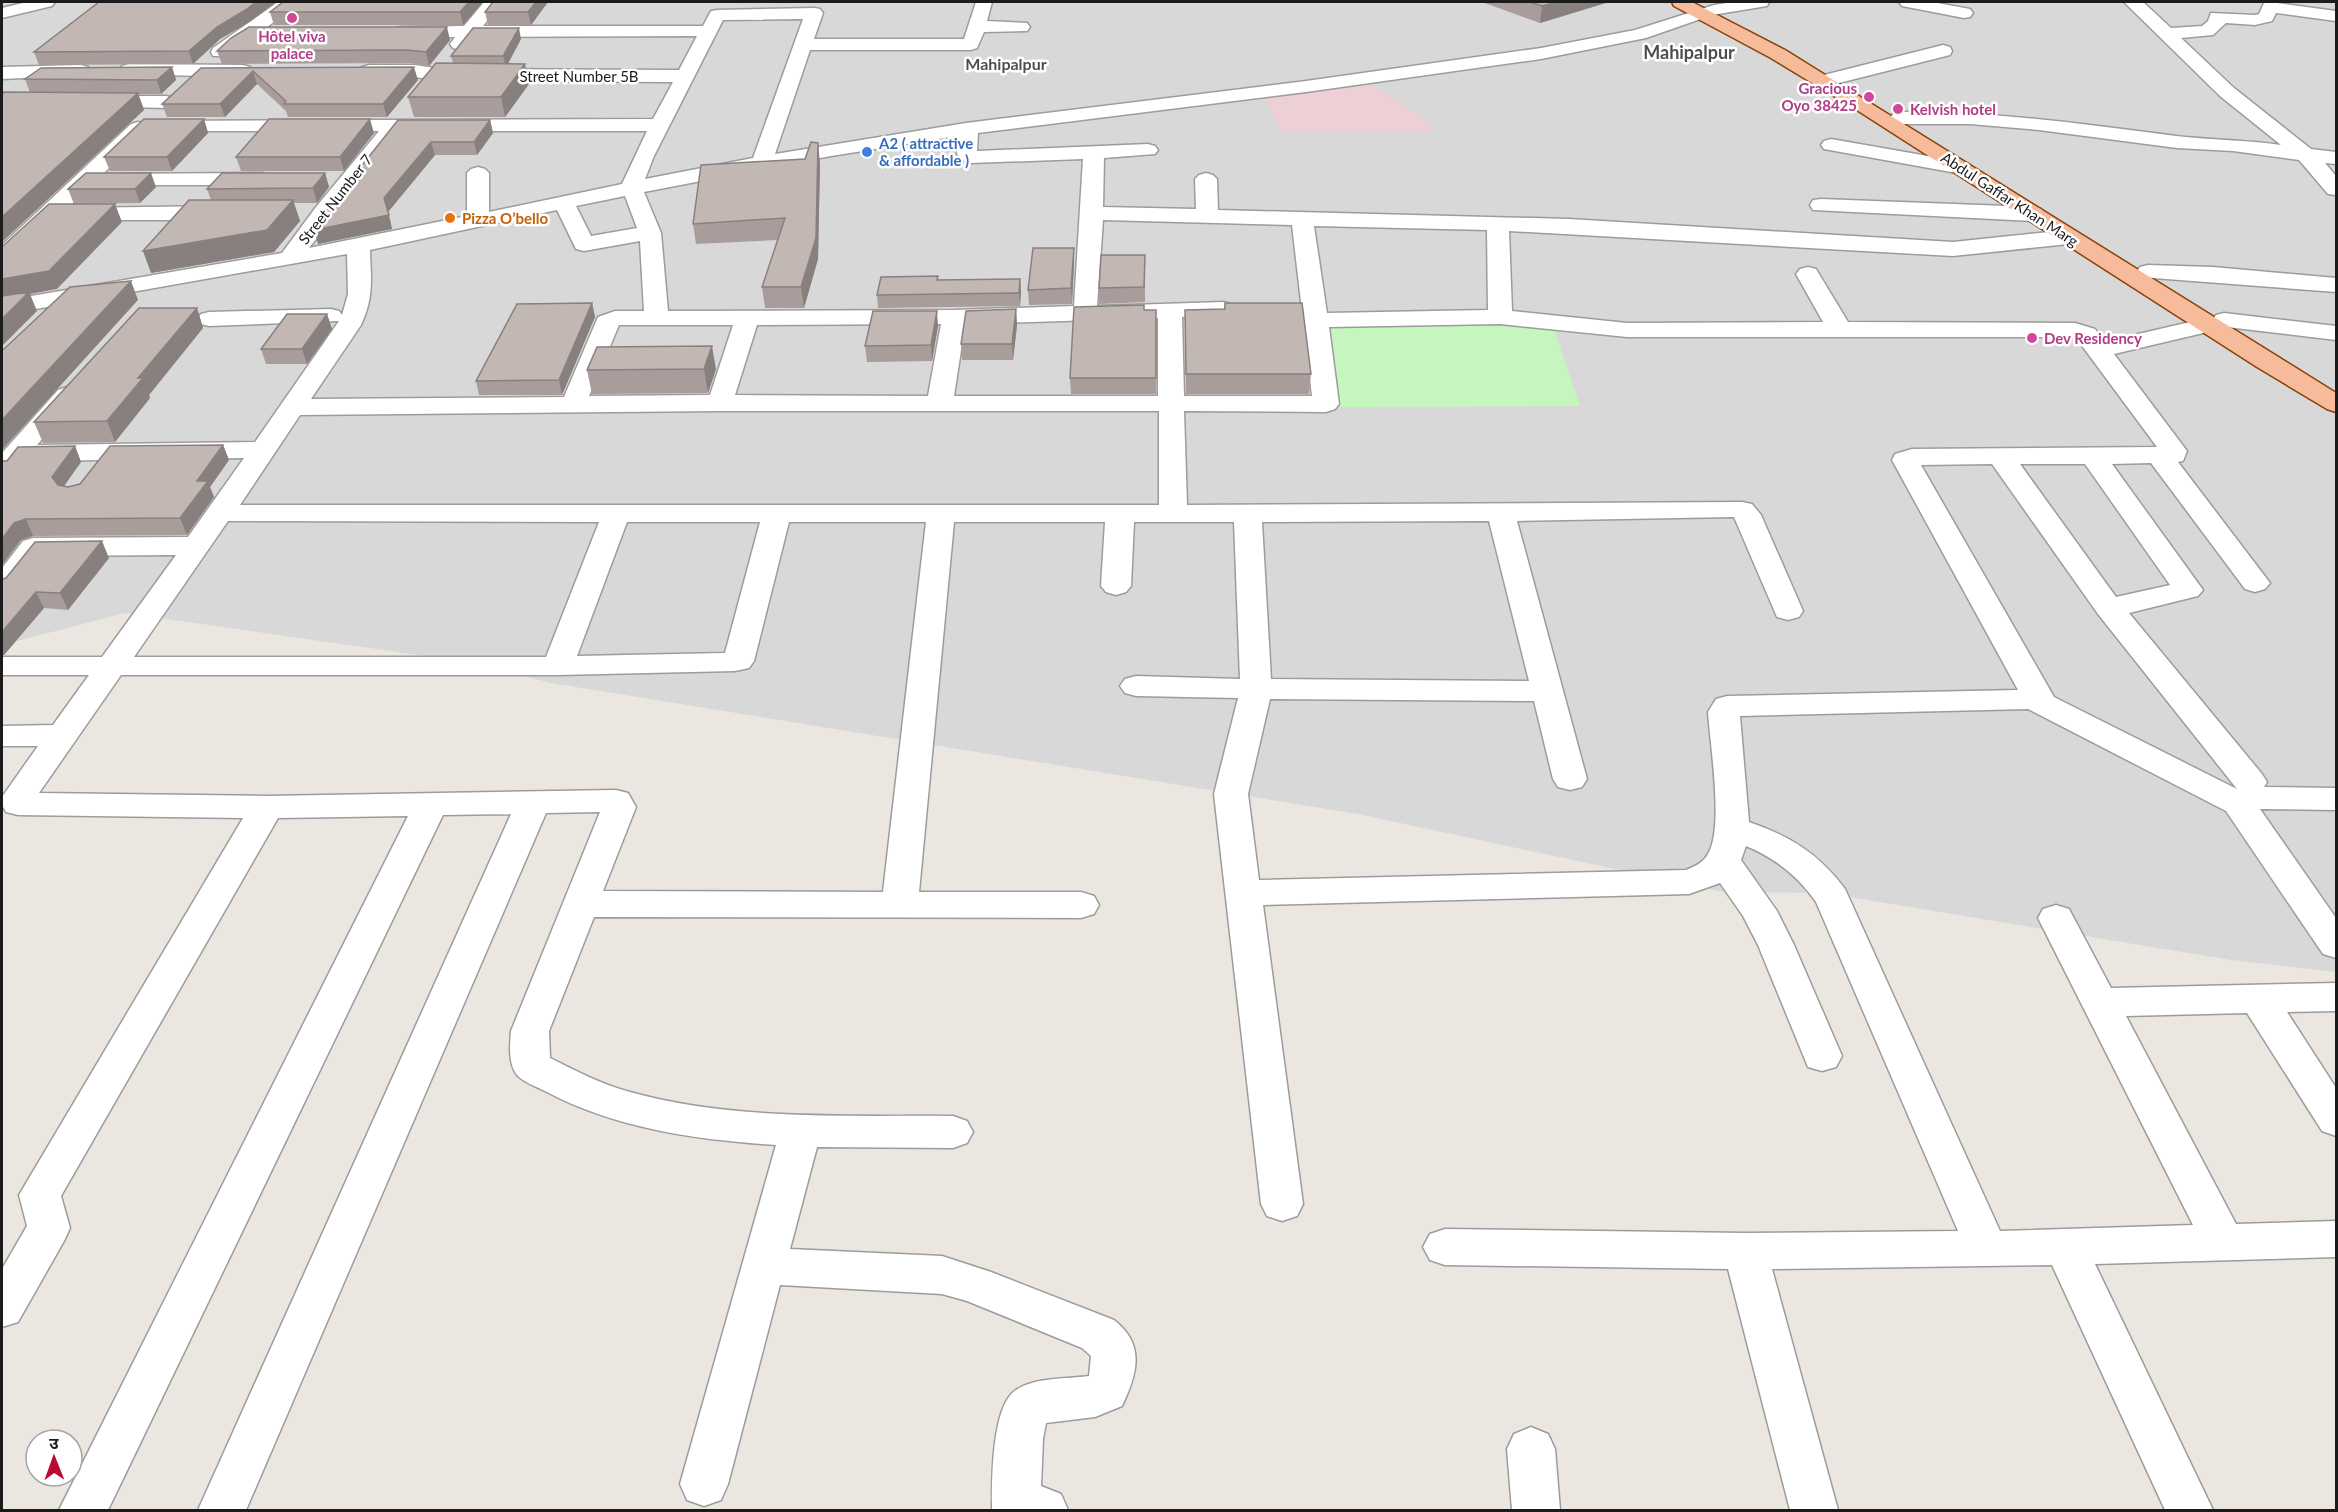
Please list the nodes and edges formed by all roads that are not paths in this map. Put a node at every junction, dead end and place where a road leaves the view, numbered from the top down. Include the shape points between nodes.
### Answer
1 (46, 2) edge
2 (288, 2) edge
3 (493, 2) edge
4 (984, 2) edge
5 (1680, 2) edge
6 (1761, 2) edge
7 (1908, 2) edge
8 (2133, 2) edge
9 (1705, 8) edge
10 (2, 13) edge
11 (1964, 13) dead end
12 (2337, 16) edge
13 (1021, 27) dead end
14 (709, 31) junction
15 (389, 32) edge
16 (468, 32) junction
17 (245, 33) junction
18 (278, 33) edge
19 (2166, 34) junction
20 (974, 35) junction
21 (804, 45) junction
22 (1943, 51) dead end
23 (200, 71) junction
24 (258, 71) edge
25 (352, 71) edge
26 (2, 72) edge
27 (435, 75) junction
28 (686, 76) junction
29 (1831, 79) junction
30 (421, 92) edge
31 (72, 102) edge
32 (166, 102) junction
33 (407, 109) edge
34 (1900, 118) junction
35 (141, 125) junction
36 (661, 125) junction
37 (394, 126) junction
38 (968, 129) junction
39 (1831, 145) dead end
40 (1148, 150) dead end
41 (1094, 152) junction
42 (2307, 156) junction
43 (2337, 158) edge
44 (761, 163) junction
45 (1962, 168) junction
46 (478, 173) dead end
47 (280, 179) edge
48 (327, 179) dead end
49 (351, 179) junction
50 (1206, 179) dead end
51 (86, 180) junction
52 (631, 188) junction
53 (2337, 189) edge
54 (1821, 206) dead end
55 (568, 210) dead end
56 (246, 212) edge
57 (302, 212) dead end
58 (324, 212) junction
59 (50, 213) junction
60 (1092, 213) junction
61 (2033, 214) junction
62 (1207, 216) junction
63 (1302, 218) junction
64 (478, 220) junction
65 (1498, 224) junction
66 (650, 233) junction
67 (2069, 237) junction
68 (358, 245) junction
69 (2, 257) edge
70 (291, 257) junction
71 (2148, 272) junction
72 (1808, 274) dead end
73 (174, 279) junction
74 (2337, 285) edge
75 (70, 297) junction
76 (150, 305) edge
77 (2, 308) edge
78 (1223, 309) edge
79 (1170, 311) junction
80 (1085, 313) junction
81 (354, 316) junction
82 (954, 317) junction
83 (1500, 317) junction
84 (656, 318) junction
85 (209, 319) dead end
86 (747, 319) junction
87 (1316, 320) junction
88 (2216, 322) junction
89 (40, 325) edge
90 (1842, 329) junction
91 (2337, 333) edge
92 (2100, 350) junction
93 (87, 374) edge
94 (2337, 387) edge
95 (940, 403) junction
96 (1173, 403) junction
97 (720, 404) junction
98 (2337, 404) edge
99 (573, 405) junction
100 (292, 407) junction
101 (262, 450) junction
102 (106, 453) junction
103 (2159, 455) junction
104 (2000, 456) junction
105 (2093, 456) junction
106 (9, 461) edge
107 (87, 477) edge
108 (777, 512) junction
109 (941, 512) junction
110 (220, 513) junction
111 (616, 513) junction
112 (1120, 513) junction
113 (1173, 513) junction
114 (1501, 513) junction
115 (1248, 514) junction
116 (196, 546) junction
117 (2255, 583) dead end
118 (1116, 586) dead end
119 (2, 587) edge
120 (2109, 608) junction
121 (1788, 611) dead end
122 (111, 665) junction
123 (2, 666) edge
124 (558, 666) junction
125 (1136, 686) dead end
126 (1256, 689) junction
127 (1547, 691) junction
128 (2035, 700) junction
129 (61, 735) junction
130 (2, 736) edge
131 (1570, 779) dead end
132 (2244, 793) junction
133 (2337, 799) edge
134 (534, 801) junction
135 (431, 804) junction
136 (267, 807) junction
137 (1728, 845) junction
138 (1243, 893) junction
139 (580, 904) junction
140 (900, 905) junction
141 (1081, 905) dead end
142 (2056, 918) dead end
143 (2337, 945) edge
144 (2337, 997) edge
145 (2258, 999) junction
146 (2098, 1002) junction
147 (1822, 1056) dead end
148 (2337, 1120) edge
149 (801, 1130) junction
150 (953, 1132) dead end
151 (1282, 1204) dead end
152 (2337, 1239) edge
153 (2223, 1241) junction
154 (2065, 1246) junction
155 (1445, 1247) dead end
156 (1987, 1249) junction
157 (1745, 1251) junction
158 (763, 1266) junction
159 (2, 1308) edge
160 (1531, 1449) dead end
161 (704, 1484) dead end
162 (1026, 1508) edge
163 (83, 1510) edge
164 (222, 1510) edge
165 (1536, 1510) edge
166 (1814, 1510) edge
167 (2189, 1510) edge

1 - 10 street
2 - 17 street
3 - 16 street
4 - 20 street
5 - 9 main road, Abdul Gaffar Khan Marg
6 - 9 street
7 - 11 street
8 - 19 street
9 - 29 main road, Abdul Gaffar Khan Marg
9 - 38 street via 1659,30 1583,47 1309,87
9 - 45 main road, Abdul Gaffar Khan Marg
12 - 19 street via 2270,7 2266,17 2255,20 2217,17 2217,24 2207,31
13 - 20 street
14 - 16 street
14 - 21 street via 718,14 814,13
14 - 28 street
15 - 16 street
16 - 27 street
17 - 18 street
17 - 23 street
19 - 42 street via 2228,92
20 - 21 street
21 - 44 street
22 - 29 street
23 - 24 street
23 - 26 street
23 - 32 street
25 - 27 street, Street Number 5B via 415,71
27 - 28 street, Street Number 5B
27 - 30 street
28 - 36 street
29 - 34 main road, Abdul Gaffar Khan Marg
31 - 32 street
32 - 35 street
33 - 37 street, Street Number 7
34 - 42 street via 1951,116 2025,121
34 - 71 main road, Abdul Gaffar Khan Marg
35 - 37 street
35 - 51 street
36 - 37 street
36 - 52 street
37 - 49 street, Street Number 7
38 - 41 street via 968,156
38 - 44 street
39 - 45 street
40 - 41 street
41 - 60 street
42 - 43 street
42 - 53 street
44 - 52 street
45 - 61 main road, Abdul Gaffar Khan Marg
46 - 64 street
47 - 51 street
48 - 49 street
49 - 58 street, Street Number 7
50 - 62 street
51 - 59 street
52 - 64 street
52 - 66 street via 644,208
54 - 61 street
55 - 66 street via 584,244
56 - 59 street
57 - 58 street
58 - 70 street, Street Number 7
59 - 69 street
60 - 62 street
60 - 80 street
61 - 67 main road, Abdul Gaffar Khan Marg
62 - 63 street
63 - 65 street
63 - 87 street
64 - 68 street
65 - 67 street via 1953,249
65 - 83 street
66 - 84 street
67 - 88 main road, Abdul Gaffar Khan Marg
68 - 70 street
68 - 81 street via 362,292
70 - 73 street
71 - 74 street
71 - 88 main road, Abdul Gaffar Khan Marg
72 - 90 street
73 - 75 street
73 - 76 street
75 - 77 street
75 - 89 street
78 - 79 street
79 - 80 street
79 - 96 street
80 - 82 street
81 - 85 street
81 - 100 street
82 - 86 street
82 - 95 street
83 - 87 street
83 - 90 street via 1627,330
84 - 86 street
84 - 99 street via 609,320
86 - 97 street
87 - 96 street via 1326,404
88 - 91 street
88 - 92 street
88 - 94 main road, Abdul Gaffar Khan Marg
88 - 98 main road, Abdul Gaffar Khan Marg
90 - 92 street via 2074,330 2086,334
92 - 103 street via 2175,453
93 - 106 street
95 - 96 street
95 - 97 street
96 - 113 street
97 - 99 street
99 - 100 street
100 - 101 street
101 - 102 street
101 - 110 street
102 - 106 street
102 - 107 street
103 - 105 street
103 - 117 street
104 - 105 street
104 - 120 street
104 - 128 street via 1905,460 2038,696
105 - 120 street via 2188,590
108 - 109 street
108 - 111 street
108 - 124 street via 737,662
109 - 112 street
109 - 140 street
110 - 111 street
110 - 116 street
111 - 124 street
112 - 113 street
112 - 118 street
113 - 115 street
114 - 115 street
114 - 121 street via 1742,510
114 - 127 street
115 - 126 street
116 - 119 street via 33,547
116 - 122 street
120 - 132 street
122 - 123 street
122 - 124 street
122 - 129 street
125 - 126 street
126 - 127 street
126 - 138 street via 1231,794
127 - 131 street
128 - 132 street
128 - 137 street via 1727,706 1724,712
129 - 130 street
129 - 136 street via 18,804
132 - 133 street via 2252,798
132 - 143 street
134 - 135 street
134 - 139 street via 619,802
134 - 164 street
135 - 136 street
135 - 163 street
136 - 159 street via 40,1195 49,1228
137 - 138 street via 1712,874 1689,882
137 - 147 street via 1776,945
137 - 156 street via 1768,841 1794,855 1818,876 1832,898
138 - 151 street
139 - 140 street
139 - 149 street via 530,1031 532,1066 598,1097 642,1110 697,1122
140 - 141 street
142 - 146 street
144 - 145 street
145 - 146 street
145 - 148 street
146 - 153 street
149 - 150 street
149 - 158 street
152 - 153 street
153 - 154 street
154 - 156 street
154 - 167 street
155 - 157 street
156 - 157 street
157 - 166 street
158 - 161 street
158 - 162 street via 942,1275 1098,1334 1109,1342 1114,1364 1106,1391 1033,1404 1025,1411 1019,1439
160 - 165 street

